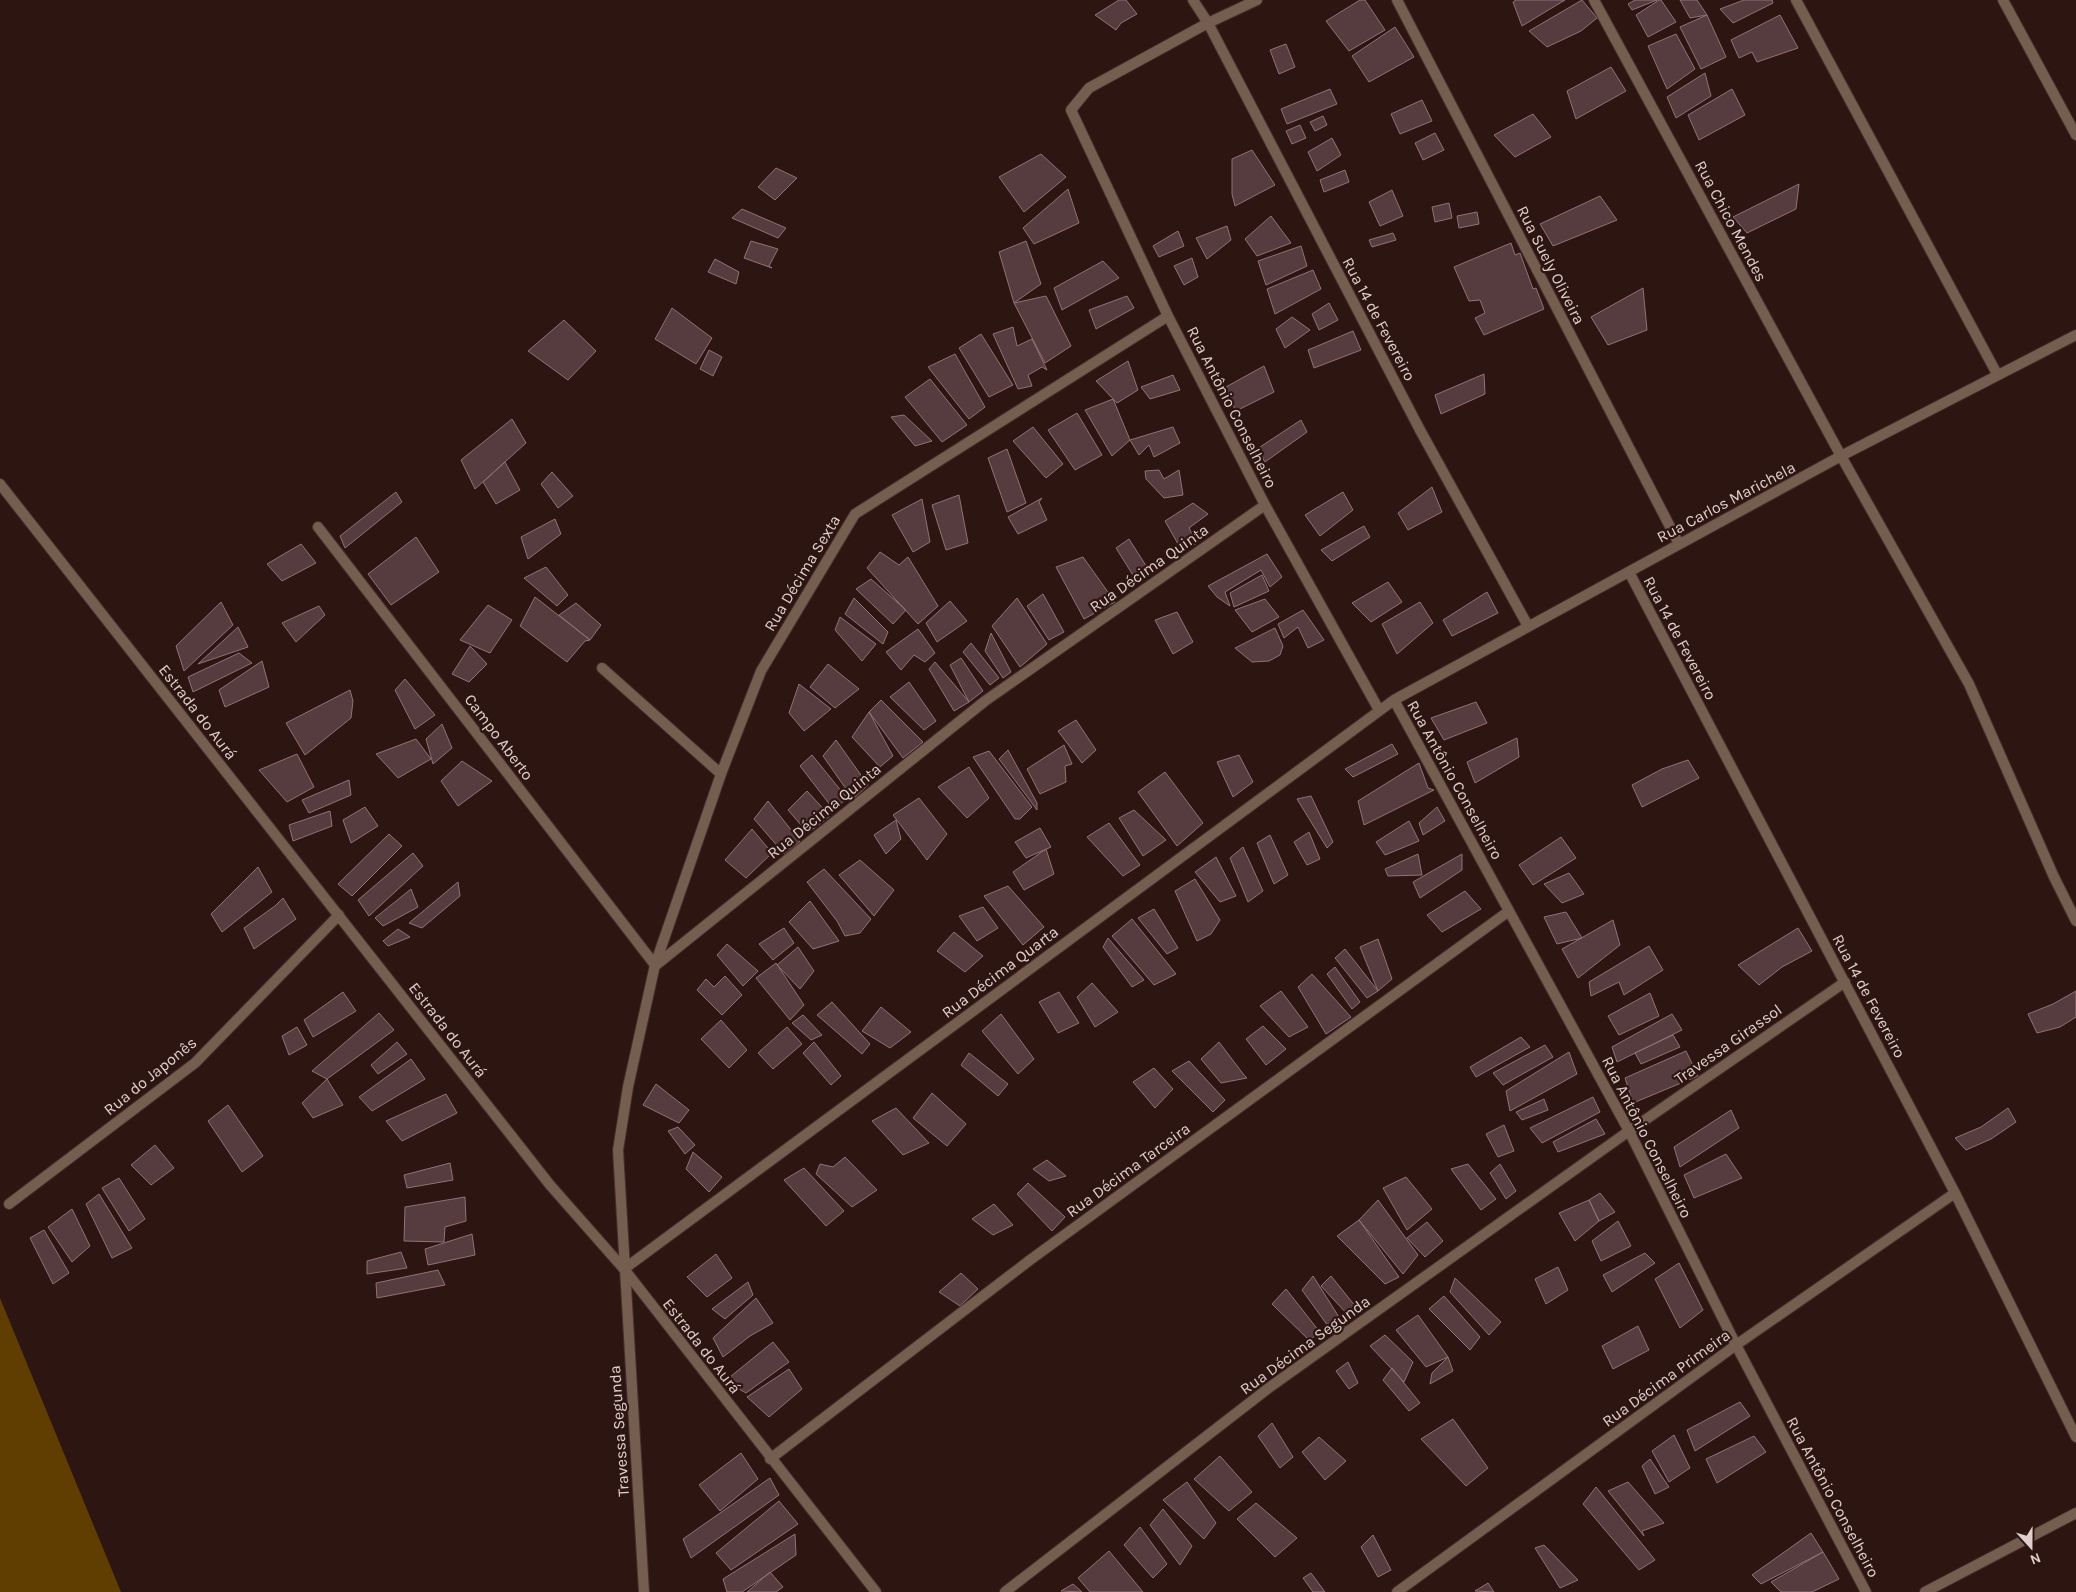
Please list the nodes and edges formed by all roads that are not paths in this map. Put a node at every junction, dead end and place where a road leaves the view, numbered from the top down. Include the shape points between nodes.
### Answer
1 (1193, 0) edge
2 (1257, 0) edge
3 (1397, 0) edge
4 (1594, 0) edge
5 (1796, 0) edge
6 (2003, 0) edge
7 (1208, 23) junction
8 (2076, 135) edge
9 (1168, 316) junction
10 (2076, 335) edge
11 (1997, 374) junction
12 (1842, 456) junction
13 (0, 484) edge
14 (1265, 505) junction
15 (318, 527) dead end
16 (1679, 544) junction
17 (1629, 572) junction
18 (1528, 626) junction
19 (602, 668) dead end
20 (1394, 700) junction
21 (1379, 710) junction
22 (721, 774) junction
23 (1509, 911) junction
24 (338, 915) junction
25 (2076, 921) edge
26 (655, 966) junction
27 (1845, 982) junction
28 (1629, 1131) junction
29 (1955, 1192) junction
30 (9, 1204) dead end
31 (624, 1269) junction
32 (1736, 1345) junction
33 (2076, 1437) edge
34 (770, 1459) junction
35 (2076, 1513) edge
36 (644, 1592) edge
37 (876, 1592) edge
38 (1005, 1592) edge
39 (1397, 1592) edge
40 (1866, 1592) edge
41 (1925, 1592) edge

1 - 7 street
2 - 7 street
3 - 16 street, Rua Suely Oliveira
4 - 12 street, Rua Chico Mendes
5 - 11 street
6 - 8 street
7 - 9 street, Rua Antônio Conselheiro via 1089,88 1070,110
7 - 18 street, Rua 14 de Fevereiro via 1420,430
9 - 14 street, Rua Antônio Conselheiro
9 - 22 street, Rua Décima Sexta via 855,514 761,671
10 - 11 street, Rua Carlos Marichela
11 - 12 street, Rua Carlos Marichela
12 - 16 street, Rua Carlos Marichela
12 - 25 street via 1969,684
13 - 24 street, Estrada do Aurá
14 - 21 street, Rua Antônio Conselheiro
14 - 26 street, Rua Décima Quinta via 985,701
15 - 26 street, Campo Aberto
16 - 17 street, Rua Carlos Marichela
17 - 18 street, Rua Carlos Marichela
17 - 27 street, Rua 14 de Fevereiro
18 - 20 street, Rua Carlos Marichela
19 - 22 street
20 - 21 street, Rua Décima Quarta
20 - 23 street, Rua Antônio Conselheiro
21 - 31 street, Rua Décima Quarta
22 - 26 street, Rua Décima Sexta
23 - 28 street, Rua Antônio Conselheiro
23 - 34 street, Rua Décima Tarceira via 1030,1260
24 - 30 street, Rua do Japonês via 195,1063
24 - 31 street, Estrada do Aurá via 550,1185
26 - 31 street via 628,1087 618,1150
27 - 28 street, Travessa Girassol
27 - 29 street, Rua 14 de Fevereiro
28 - 32 street, Rua Antônio Conselheiro
28 - 38 street, Rua Décima Segunda via 1270,1387
29 - 32 street, Rua Décima Primeira
29 - 33 street, Rua 14 de Fevereiro
31 - 34 street, Estrada do Aurá
31 - 36 street, Travessa Segunda
32 - 39 street, Rua Décima Primeira
32 - 40 street, Rua Antônio Conselheiro
34 - 37 street, Estrada do Aurá
35 - 41 street

